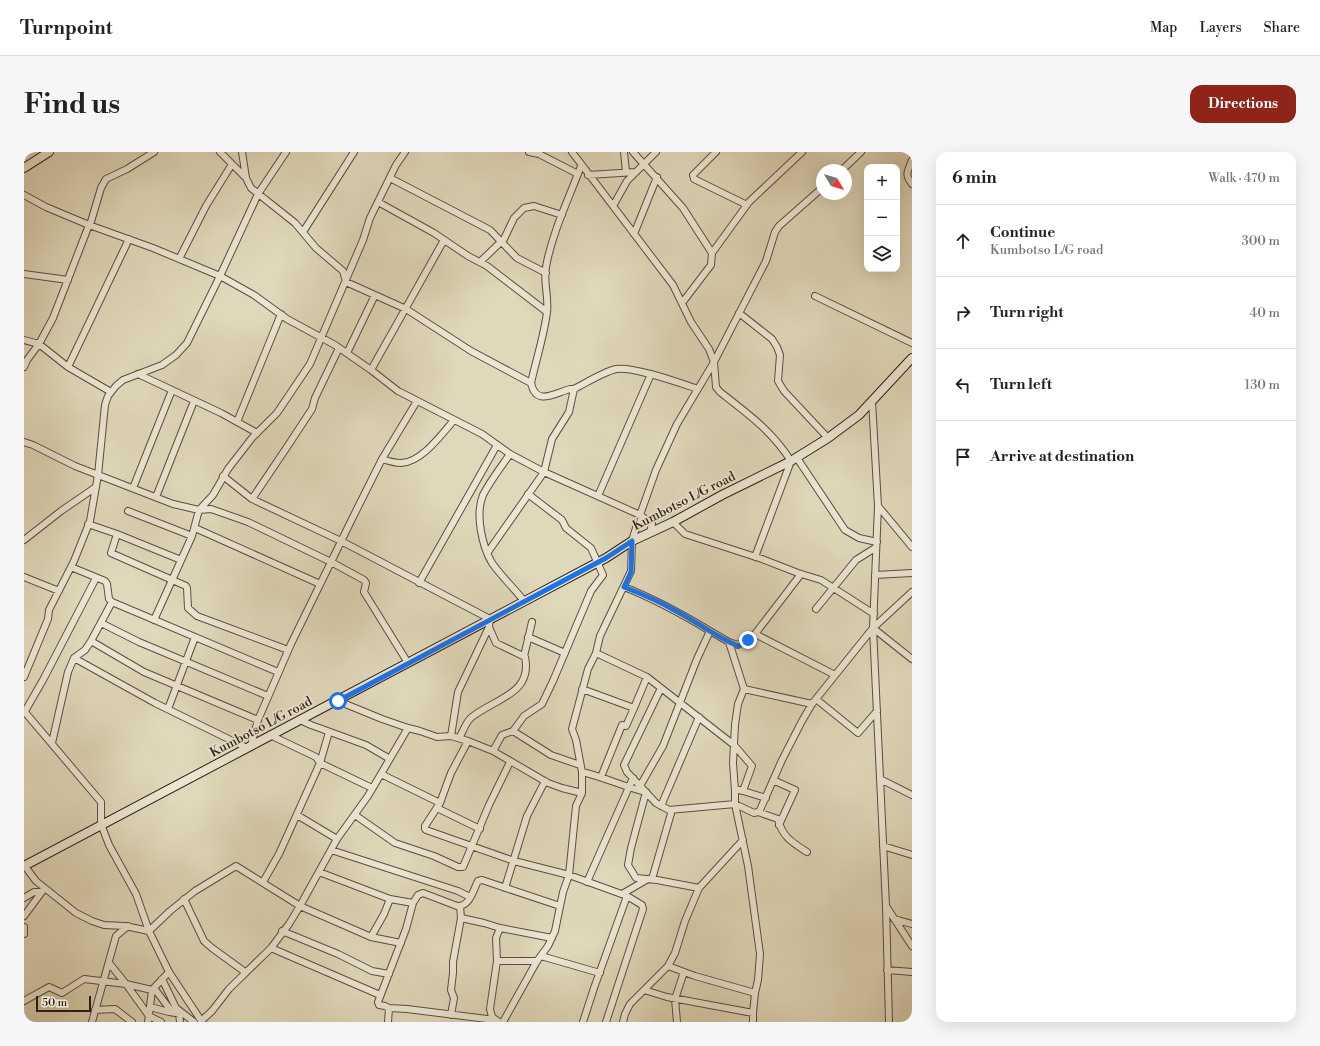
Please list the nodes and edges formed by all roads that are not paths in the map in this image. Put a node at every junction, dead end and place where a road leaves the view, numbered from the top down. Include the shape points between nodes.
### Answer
1 (49, 152) edge
2 (154, 152) edge
3 (220, 152) edge
4 (242, 152) edge
5 (286, 152) edge
6 (354, 152) edge
7 (405, 152) edge
8 (529, 152) edge
9 (572, 152) edge
10 (624, 152) edge
11 (656, 152) edge
12 (716, 152) edge
13 (802, 152) edge
14 (861, 152) edge
15 (635, 153) edge
16 (912, 160) edge
17 (232, 164) junction
18 (644, 164) junction
19 (848, 164) edge
20 (581, 166) junction
21 (24, 168) edge
22 (626, 172) junction
23 (636, 172) junction
24 (578, 174) junction
25 (588, 175) junction
26 (657, 177) junction
27 (246, 178) junction
28 (390, 178) junction
29 (912, 184) edge
30 (816, 193) edge
31 (258, 194) junction
32 (24, 195) edge
33 (378, 202) junction
34 (747, 205) junction
35 (613, 206) junction
36 (562, 215) junction
37 (90, 225) junction
38 (303, 232) junction
39 (634, 234) junction
40 (129, 239) junction
41 (444, 240) junction
42 (501, 242) junction
43 (712, 253) junction
44 (179, 259) junction
45 (480, 262) junction
46 (546, 273) junction
47 (24, 274) edge
48 (220, 276) junction
49 (68, 280) junction
50 (346, 282) junction
51 (375, 295) junction
52 (816, 296) dead end
53 (682, 303) junction
54 (406, 309) junction
55 (547, 312) junction
56 (739, 313) junction
57 (281, 314) junction
58 (322, 338) junction
59 (24, 340) edge
60 (912, 342) edge
61 (39, 344) junction
62 (339, 348) junction
63 (347, 353) junction
64 (912, 358) edge
65 (714, 362) junction
66 (24, 367) edge
67 (68, 367) junction
68 (371, 370) junction
69 (138, 374) junction
70 (651, 374) junction
71 (531, 383) junction
72 (698, 388) junction
73 (574, 389) junction
74 (172, 390) junction
75 (111, 392) junction
76 (194, 401) junction
77 (417, 401) junction
78 (872, 401) junction
79 (454, 420) junction
80 (237, 422) junction
81 (257, 433) junction
82 (828, 438) junction
83 (24, 442) edge
84 (33, 445) junction
85 (497, 445) junction
86 (24, 448) edge
87 (510, 454) junction
88 (382, 459) junction
89 (794, 459) junction
90 (544, 472) junction
91 (98, 475) junction
92 (223, 476) junction
93 (96, 487) junction
94 (133, 488) junction
95 (528, 494) junction
96 (598, 496) junction
97 (156, 498) junction
98 (252, 498) junction
99 (878, 506) junction
100 (199, 510) junction
101 (128, 511) dead end
102 (640, 515) junction
103 (673, 522) junction
104 (88, 524) junction
105 (194, 528) junction
106 (650, 532) junction
107 (117, 534) junction
108 (192, 536) junction
109 (24, 540) edge
110 (341, 541) junction
111 (632, 541) junction
112 (877, 542) junction
113 (912, 547) edge
114 (875, 548) junction
115 (488, 552) junction
116 (755, 557) junction
117 (181, 560) junction
118 (331, 562) junction
119 (598, 562) junction
120 (71, 567) junction
121 (912, 573) edge
122 (801, 574) junction
123 (875, 575) junction
124 (24, 577) edge
125 (96, 578) junction
126 (172, 580) junction
127 (419, 583) junction
128 (320, 584) junction
129 (624, 587) junction
130 (834, 587) junction
131 (59, 591) junction
132 (912, 592) edge
133 (524, 601) junction
134 (112, 602) junction
135 (816, 609) dead end
136 (874, 614) junction
137 (154, 620) junction
138 (532, 622) dead end
139 (101, 623) junction
140 (489, 623) junction
141 (873, 628) junction
142 (710, 631) junction
143 (755, 634) junction
144 (195, 637) junction
145 (528, 637) junction
146 (91, 641) junction
147 (729, 642) junction
148 (288, 650) junction
149 (565, 653) junction
150 (596, 653) junction
151 (524, 656) junction
152 (74, 658) junction
153 (912, 659) edge
154 (186, 662) junction
155 (408, 663) junction
156 (278, 672) junction
157 (835, 675) junction
158 (24, 677) edge
159 (647, 677) junction
160 (177, 686) junction
161 (661, 688) junction
162 (582, 689) junction
163 (744, 689) junction
164 (268, 696) junction
165 (816, 699) junction
166 (338, 701) junction
167 (680, 703) junction
168 (812, 704) junction
169 (634, 708) junction
170 (168, 709) junction
171 (877, 711) junction
172 (24, 712) edge
173 (699, 717) junction
174 (258, 720) junction
175 (300, 720) junction
176 (408, 728) junction
177 (514, 731) junction
178 (329, 732) junction
179 (270, 735) junction
180 (450, 736) junction
181 (459, 738) junction
182 (468, 741) junction
183 (52, 743) junction
184 (734, 745) junction
185 (249, 746) junction
186 (493, 751) junction
187 (390, 759) junction
188 (510, 762) junction
189 (320, 763) junction
190 (580, 765) junction
191 (582, 772) junction
192 (381, 774) junction
193 (601, 777) junction
194 (633, 778) junction
195 (880, 778) junction
196 (773, 780) junction
197 (545, 781) junction
198 (640, 786) junction
199 (372, 788) junction
200 (628, 788) junction
201 (735, 789) junction
202 (743, 791) junction
203 (646, 792) junction
204 (582, 793) junction
205 (912, 795) edge
206 (766, 798) junction
207 (735, 804) junction
208 (438, 806) junction
209 (661, 806) junction
210 (672, 810) junction
211 (758, 812) junction
212 (297, 815) junction
213 (355, 815) junction
214 (101, 824) junction
215 (779, 826) junction
216 (480, 828) junction
217 (338, 839) junction
218 (744, 840) junction
219 (472, 846) junction
220 (883, 846) junction
221 (331, 850) junction
222 (807, 852) dead end
223 (912, 855) edge
224 (514, 861) junction
225 (24, 865) edge
226 (319, 872) junction
227 (569, 875) junction
228 (650, 879) junction
229 (263, 882) junction
230 (587, 882) junction
231 (505, 888) junction
232 (699, 888) junction
233 (43, 890) junction
234 (625, 895) junction
235 (470, 897) junction
236 (24, 898) edge
237 (184, 899) junction
238 (390, 899) junction
239 (413, 903) junction
240 (300, 906) junction
241 (460, 906) junction
242 (560, 906) junction
243 (886, 906) junction
244 (24, 916) edge
245 (461, 918) junction
246 (894, 919) junction
247 (912, 924) edge
248 (128, 926) junction
249 (24, 927) edge
250 (500, 928) junction
251 (149, 931) junction
252 (282, 931) junction
253 (24, 934) edge
254 (371, 937) junction
255 (552, 938) junction
256 (401, 943) junction
257 (912, 946) edge
258 (271, 948) junction
259 (539, 958) junction
260 (497, 961) junction
261 (109, 963) junction
262 (668, 966) junction
263 (887, 970) junction
264 (169, 972) junction
265 (245, 972) junction
266 (684, 972) junction
267 (912, 972) edge
268 (600, 973) junction
269 (389, 974) junction
270 (162, 979) junction
271 (104, 982) junction
272 (126, 984) junction
273 (153, 989) junction
274 (644, 990) junction
275 (755, 993) junction
276 (380, 995) junction
277 (675, 999) junction
278 (24, 1001) edge
279 (150, 1007) junction
280 (389, 1008) junction
281 (95, 1010) junction
282 (172, 1012) junction
283 (181, 1013) junction
284 (753, 1013) junction
285 (451, 1015) junction
286 (148, 1019) edge
287 (497, 1021) edge
288 (92, 1022) edge
289 (132, 1022) edge
290 (161, 1022) edge
291 (180, 1022) edge
292 (194, 1022) edge
293 (202, 1022) edge
294 (388, 1022) edge
295 (503, 1022) edge
296 (584, 1022) edge
297 (606, 1022) edge
298 (623, 1022) edge
299 (677, 1022) edge
300 (754, 1022) edge
301 (889, 1022) edge

1 - 21 main road
2 - 37 street via 106,179
3 - 17 street
4 - 27 street
5 - 31 street
6 - 38 street
7 - 28 street
8 - 24 street via 539,154
9 - 20 street
10 - 22 street
11 - 18 street
12 - 34 street via 696,171 694,179
13 - 34 street
14 - 19 street
15 - 18 street
16 - 29 street via 907,175
17 - 27 street
17 - 44 street via 206,206
18 - 23 street
18 - 26 street
20 - 24 street
20 - 25 street
22 - 23 street
22 - 25 street
23 - 35 street via 627,181
24 - 36 street
25 - 35 street
26 - 39 street
26 - 43 street via 683,208
27 - 31 street
28 - 33 street
28 - 42 street via 490,230
30 - 56 street via 775,232 766,261
31 - 38 street
31 - 48 street
32 - 37 street
33 - 41 street
33 - 50 street
34 - 43 street
35 - 39 street
36 - 42 street via 534,206 524,208 514,218
36 - 46 street via 553,240
37 - 40 street
37 - 49 street
38 - 50 street via 316,248 343,271
39 - 53 street via 672,285
40 - 44 street
40 - 67 street
41 - 45 street
41 - 54 street
42 - 45 street
42 - 46 street via 516,258
43 - 53 street via 711,265
44 - 48 street
45 - 55 street
46 - 55 street
47 - 49 street
48 - 57 street
48 - 69 street via 187,343 162,365
49 - 61 street via 53,318
50 - 51 street
50 - 58 street
51 - 54 street
51 - 63 street
52 - 60 street
53 - 65 street
54 - 68 street
54 - 71 street via 471,351
55 - 71 street
56 - 65 street
56 - 82 street via 772,339 780,355 778,381 784,391
57 - 58 street
57 - 80 street
58 - 62 street
58 - 81 street via 298,383 277,413
59 - 61 street
61 - 66 street
61 - 67 street
62 - 63 street
62 - 98 street via 312,408
63 - 68 street
64 - 78 main road, Kumbotso L/G road
65 - 72 street
65 - 89 street via 715,382 720,392 754,418
67 - 75 street
68 - 77 street via 398,391
69 - 74 street
69 - 75 street via 123,380
70 - 72 street
70 - 73 street via 623,368 615,369
70 - 96 street
71 - 73 street via 536,395 543,398
72 - 102 street via 677,424 656,470
73 - 90 street via 569,412 552,439
74 - 76 street
74 - 94 street
75 - 91 street via 105,405
76 - 80 street
76 - 97 street
77 - 79 street
77 - 88 street
78 - 82 main road, Kumbotso L/G road
78 - 99 street
79 - 85 street
79 - 88 street via 434,444 411,461 401,463
80 - 81 street
81 - 92 street
82 - 89 main road, Kumbotso L/G road
83 - 84 street
84 - 86 street
84 - 91 street
85 - 87 street
85 - 127 street
87 - 90 street
87 - 115 street via 479,506 479,519
88 - 110 street
89 - 103 main road, Kumbotso L/G road
89 - 112 street via 845,530 859,538
89 - 116 street
90 - 95 street
90 - 96 street
91 - 93 street
91 - 94 street
92 - 98 street
92 - 100 street via 213,494
93 - 104 street
93 - 109 street
94 - 97 street
95 - 115 street
95 - 119 street via 562,520 566,528 591,548
96 - 102 street
97 - 100 street
98 - 110 street
99 - 112 street
99 - 113 street
100 - 105 street
100 - 118 street via 211,509 248,522
101 - 108 street
102 - 106 street via 652,524
102 - 111 street
103 - 106 main road, Kumbotso L/G road
103 - 116 street via 685,534
104 - 107 street
104 - 120 street
105 - 108 street
105 - 128 street
106 - 111 main road, Kumbotso L/G road
107 - 117 street
107 - 126 street via 111,553
108 - 117 street
110 - 118 street
110 - 127 street
111 - 119 main road, Kumbotso L/G road
111 - 129 street via 631,572
112 - 114 street
114 - 123 street
114 - 130 street via 856,560
115 - 133 street via 492,563
116 - 122 street
117 - 126 street
118 - 128 street
118 - 155 street via 364,580 364,592
119 - 133 main road, Kumbotso L/G road
119 - 149 street via 604,574 591,591
120 - 125 street
120 - 131 street
121 - 123 street
122 - 130 street
122 - 143 street
123 - 136 street
124 - 131 street
125 - 134 street via 107,584 109,599
125 - 172 street
126 - 137 street
126 - 148 street via 186,586 188,608 197,616
127 - 140 street
128 - 148 street
129 - 142 street via 657,601
129 - 150 street via 600,636
130 - 135 street
130 - 136 street
131 - 158 street via 49,610 48,619
132 - 141 street
133 - 140 main road, Kumbotso L/G road
134 - 137 street
134 - 139 street
136 - 141 street
137 - 144 street
138 - 145 street
139 - 146 street
139 - 154 street
140 - 151 street via 496,643
140 - 155 main road, Kumbotso L/G road
140 - 180 street via 458,692
141 - 153 street
141 - 157 street
141 - 171 street
142 - 147 street
142 - 167 street
143 - 147 street via 738,646
143 - 157 street
144 - 154 street
144 - 156 street
145 - 149 street
145 - 151 street
146 - 152 street via 85,650
146 - 160 street via 144,672
147 - 163 street
148 - 156 street
149 - 177 street via 542,704 524,716
150 - 159 street
150 - 162 street
151 - 181 street via 527,666 517,688 507,697 487,706 470,718
152 - 170 street
152 - 183 street via 68,672
154 - 160 street
154 - 164 street
155 - 166 main road, Kumbotso L/G road
156 - 164 street
157 - 165 street
159 - 161 street
159 - 169 street
160 - 170 street
160 - 174 street
161 - 167 street
161 - 194 street via 624,765
162 - 169 street
162 - 190 street via 572,729
163 - 168 street
163 - 184 street via 738,704
164 - 174 street
165 - 168 street
165 - 171 street via 858,733
166 - 175 main road, Kumbotso L/G road
166 - 176 street
167 - 173 street
167 - 198 street via 663,746
168 - 196 street
169 - 193 street via 626,726 622,725
170 - 185 street
171 - 195 street
172 - 183 street
173 - 184 street
173 - 209 street
174 - 185 street
175 - 178 street
175 - 179 main road, Kumbotso L/G road
176 - 180 street via 437,737
176 - 187 street
177 - 186 street via 502,735
177 - 190 street via 551,755
178 - 187 street via 366,745
178 - 189 street
179 - 185 main road, Kumbotso L/G road
179 - 189 street via 316,757
180 - 181 street
181 - 182 street
182 - 186 street
182 - 208 street via 451,772
183 - 214 street via 101,802
184 - 201 street
184 - 202 street via 752,766
185 - 214 main road, Kumbotso L/G road
186 - 188 street
187 - 192 street
188 - 197 street
188 - 216 street
189 - 199 street
189 - 212 street
190 - 191 street
191 - 193 street
191 - 204 street
192 - 199 street
192 - 208 street
193 - 200 street
194 - 198 street
194 - 200 street
195 - 205 street
195 - 220 street
196 - 206 street
196 - 215 street via 794,790
197 - 204 street
197 - 224 street via 527,816
198 - 203 street
199 - 213 street
200 - 203 street
200 - 230 street
201 - 202 street
201 - 207 street
202 - 206 street
203 - 209 street
203 - 228 street via 628,865 636,878
204 - 227 street via 576,806
206 - 211 street
207 - 210 street
207 - 211 street via 754,813
207 - 218 street
208 - 216 street
208 - 219 street via 424,829
209 - 210 street
210 - 228 street
211 - 215 street via 778,820
212 - 217 street
212 - 229 street
213 - 217 street
213 - 219 street via 395,843 458,867 463,866
214 - 225 main road, Kumbotso L/G road
214 - 251 street via 109,845 136,894
215 - 222 street via 781,831
216 - 219 street
217 - 221 street
218 - 232 street
218 - 275 street via 760,954
219 - 224 street
220 - 223 street
220 - 243 street
221 - 226 street
221 - 235 street
224 - 227 street
224 - 231 street
225 - 233 street
226 - 238 street
226 - 240 street
227 - 230 street
227 - 242 street
228 - 232 street
228 - 234 street
229 - 237 street via 234,866
229 - 240 street
230 - 234 street
231 - 235 street via 480,880
231 - 242 street
232 - 262 street
233 - 236 street
233 - 244 street
233 - 248 street via 92,921
234 - 268 street
234 - 297 street via 642,905 643,909
235 - 241 street
237 - 251 street
237 - 265 street via 204,941
238 - 239 street
238 - 254 street
239 - 241 street via 418,895 423,893
239 - 256 street
240 - 252 street
240 - 254 street
241 - 245 street
242 - 255 street
243 - 246 street
243 - 263 street
245 - 250 street
245 - 285 street via 453,962 451,990 454,998
246 - 247 street
246 - 257 street
248 - 251 street
248 - 261 street via 116,936
249 - 253 street
250 - 255 street
250 - 260 street via 496,938
251 - 264 street
252 - 258 street
252 - 269 street via 372,971
254 - 256 street
255 - 259 street
256 - 269 street
258 - 265 street
258 - 276 street
259 - 260 street
259 - 268 street
259 - 295 street
260 - 287 street via 490,1009 492,1017
261 - 271 street
261 - 272 street
262 - 266 street
262 - 274 street
263 - 267 street
263 - 301 street
264 - 270 street
264 - 293 street
265 - 293 street
266 - 275 street
266 - 277 street
268 - 296 street
269 - 276 street
270 - 273 street
270 - 283 street
271 - 272 street
271 - 278 street via 84,979 62,993 49,987
271 - 281 street
272 - 273 street
272 - 286 street
273 - 279 street
273 - 282 street
274 - 277 street
274 - 298 street via 630,1004
275 - 284 street
276 - 280 street via 378,1004
277 - 284 street
277 - 299 street
279 - 282 street
279 - 286 street
280 - 285 street
280 - 294 street
281 - 288 street
281 - 289 street via 115,1009
282 - 283 street
283 - 291 street
283 - 292 street
284 - 300 street
285 - 287 street
286 - 290 street

